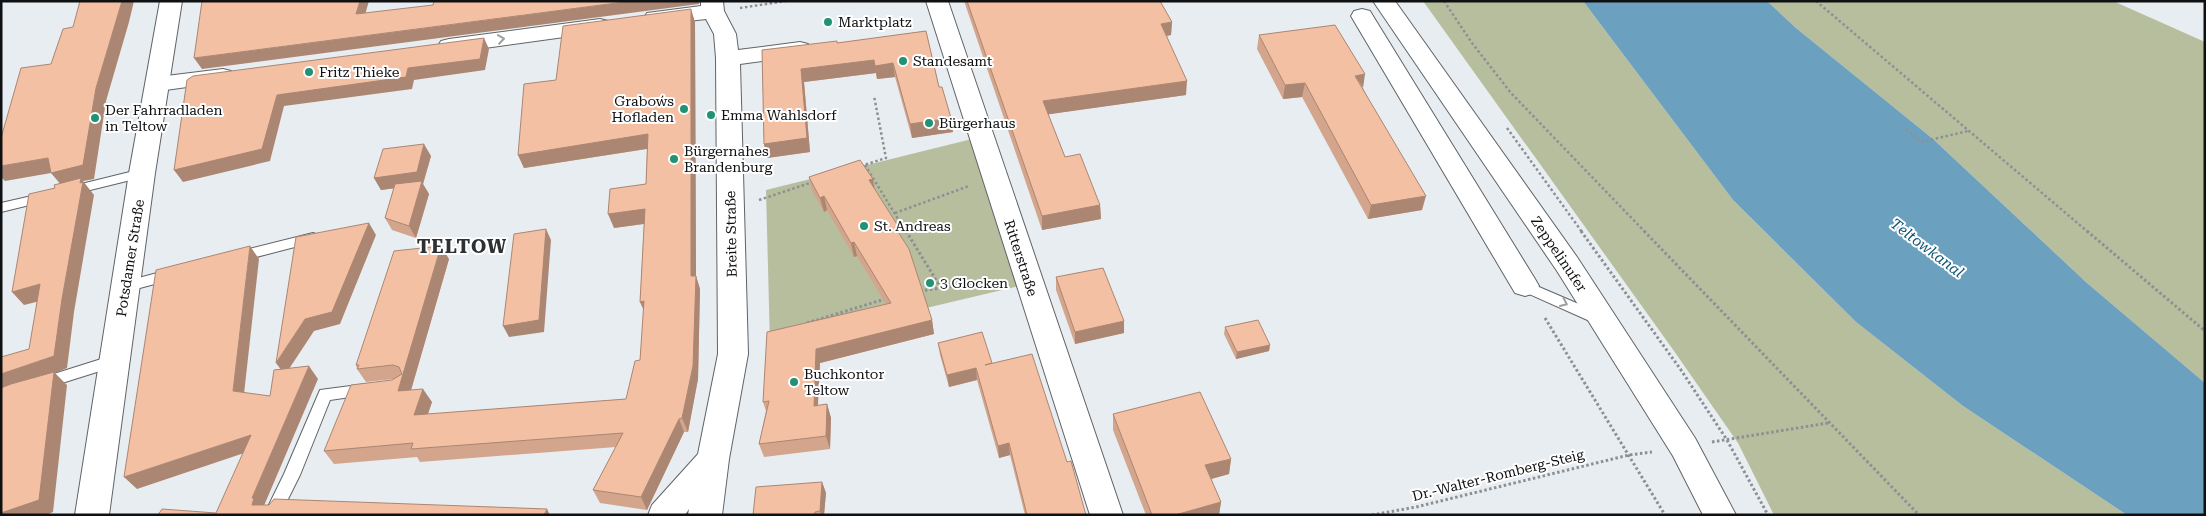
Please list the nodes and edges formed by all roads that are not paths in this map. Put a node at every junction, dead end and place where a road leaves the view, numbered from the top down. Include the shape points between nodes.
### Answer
1 (171, 1) edge
2 (937, 1) edge
3 (1384, 1) edge
4 (712, 6) edge
5 (1362, 16) dead end
6 (825, 46) edge
7 (427, 49) edge
8 (728, 58) junction
9 (240, 74) edge
10 (158, 84) junction
11 (142, 173) junction
12 (1, 208) edge
13 (329, 234) edge
14 (223, 260) edge
15 (187, 270) edge
16 (1525, 286) joint
17 (125, 287) junction
18 (1603, 320) junction
19 (114, 361) junction
20 (28, 388) edge
21 (382, 388) edge
22 (713, 459) junction
23 (92, 515) edge
24 (272, 515) edge
25 (664, 515) edge
26 (705, 515) edge
27 (1107, 515) edge
28 (1720, 515) edge

1 - 10 street, Potsdamer Straße
2 - 27 street, Ritterstraße via 937,32 994,177
3 - 18 street, Zeppelinufer
7 -> 4 street via 629,22
4 - 8 street, Breite Straße via 725,34
5 - 16 street
6 - 8 street
8 - 22 street, Breite Straße via 733,354
9 - 10 street
10 - 11 street, Potsdamer Straße
11 - 12 lane
11 - 17 street, Potsdamer Straße
13 - 14 lane
15 - 17 lane
16 -> 18 lane
17 - 19 street, Potsdamer Straße
18 - 28 street, Zeppelinufer via 1684,447
19 - 20 lane
19 - 23 street, Potsdamer Straße
21 - 24 lane via 325,394
22 - 25 street
22 - 26 street, Breite Straße

